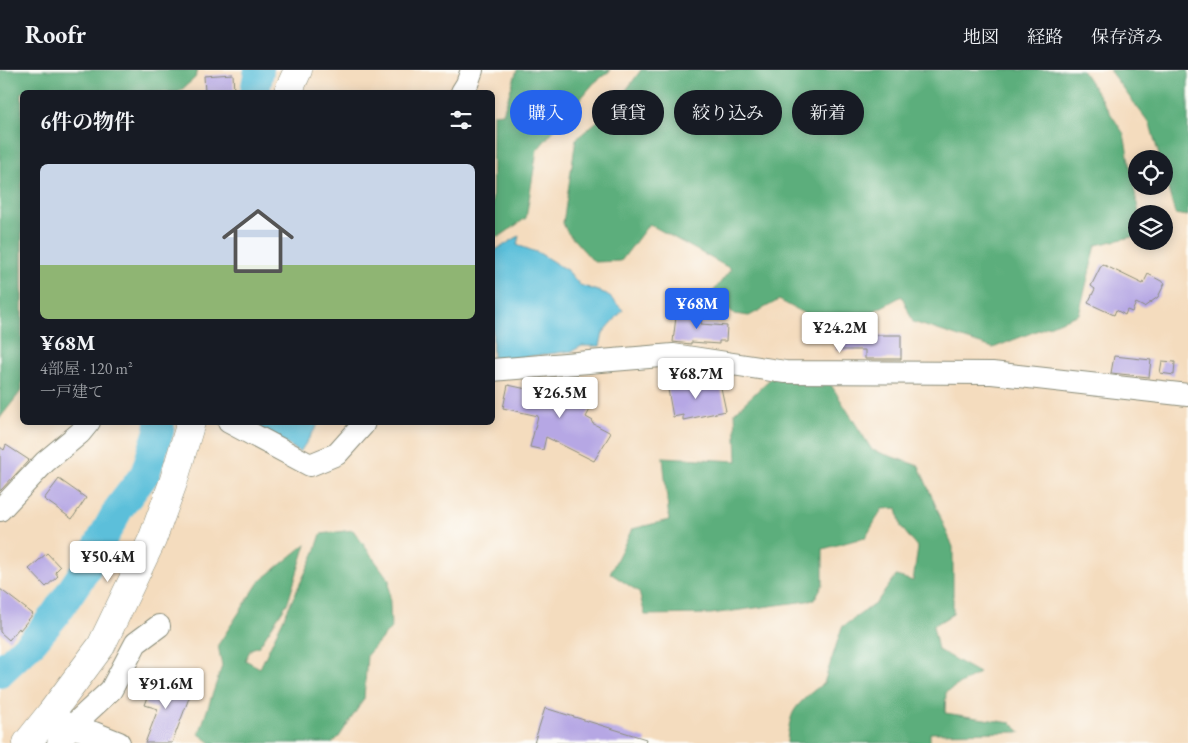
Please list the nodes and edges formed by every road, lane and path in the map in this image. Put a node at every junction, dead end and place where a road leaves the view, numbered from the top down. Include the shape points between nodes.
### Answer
1 (298, 70) edge
2 (472, 70) edge
3 (289, 90) edge
4 (463, 90) edge
5 (495, 370) edge
6 (1188, 395) edge
7 (87, 425) edge
8 (191, 425) edge
9 (235, 425) edge
10 (363, 425) edge
11 (0, 510) edge
12 (159, 626) dead end
13 (60, 728) edge
14 (26, 743) edge
15 (119, 743) edge

1 - 3 main road
2 - 4 street
5 - 6 street via 673,355 785,372 992,373
7 - 11 street via 45,462
8 - 13 main road via 152,540
9 - 10 street via 310,464 337,454
12 - 13 street via 136,643 111,690
13 - 14 main road
13 - 15 street via 94,733

